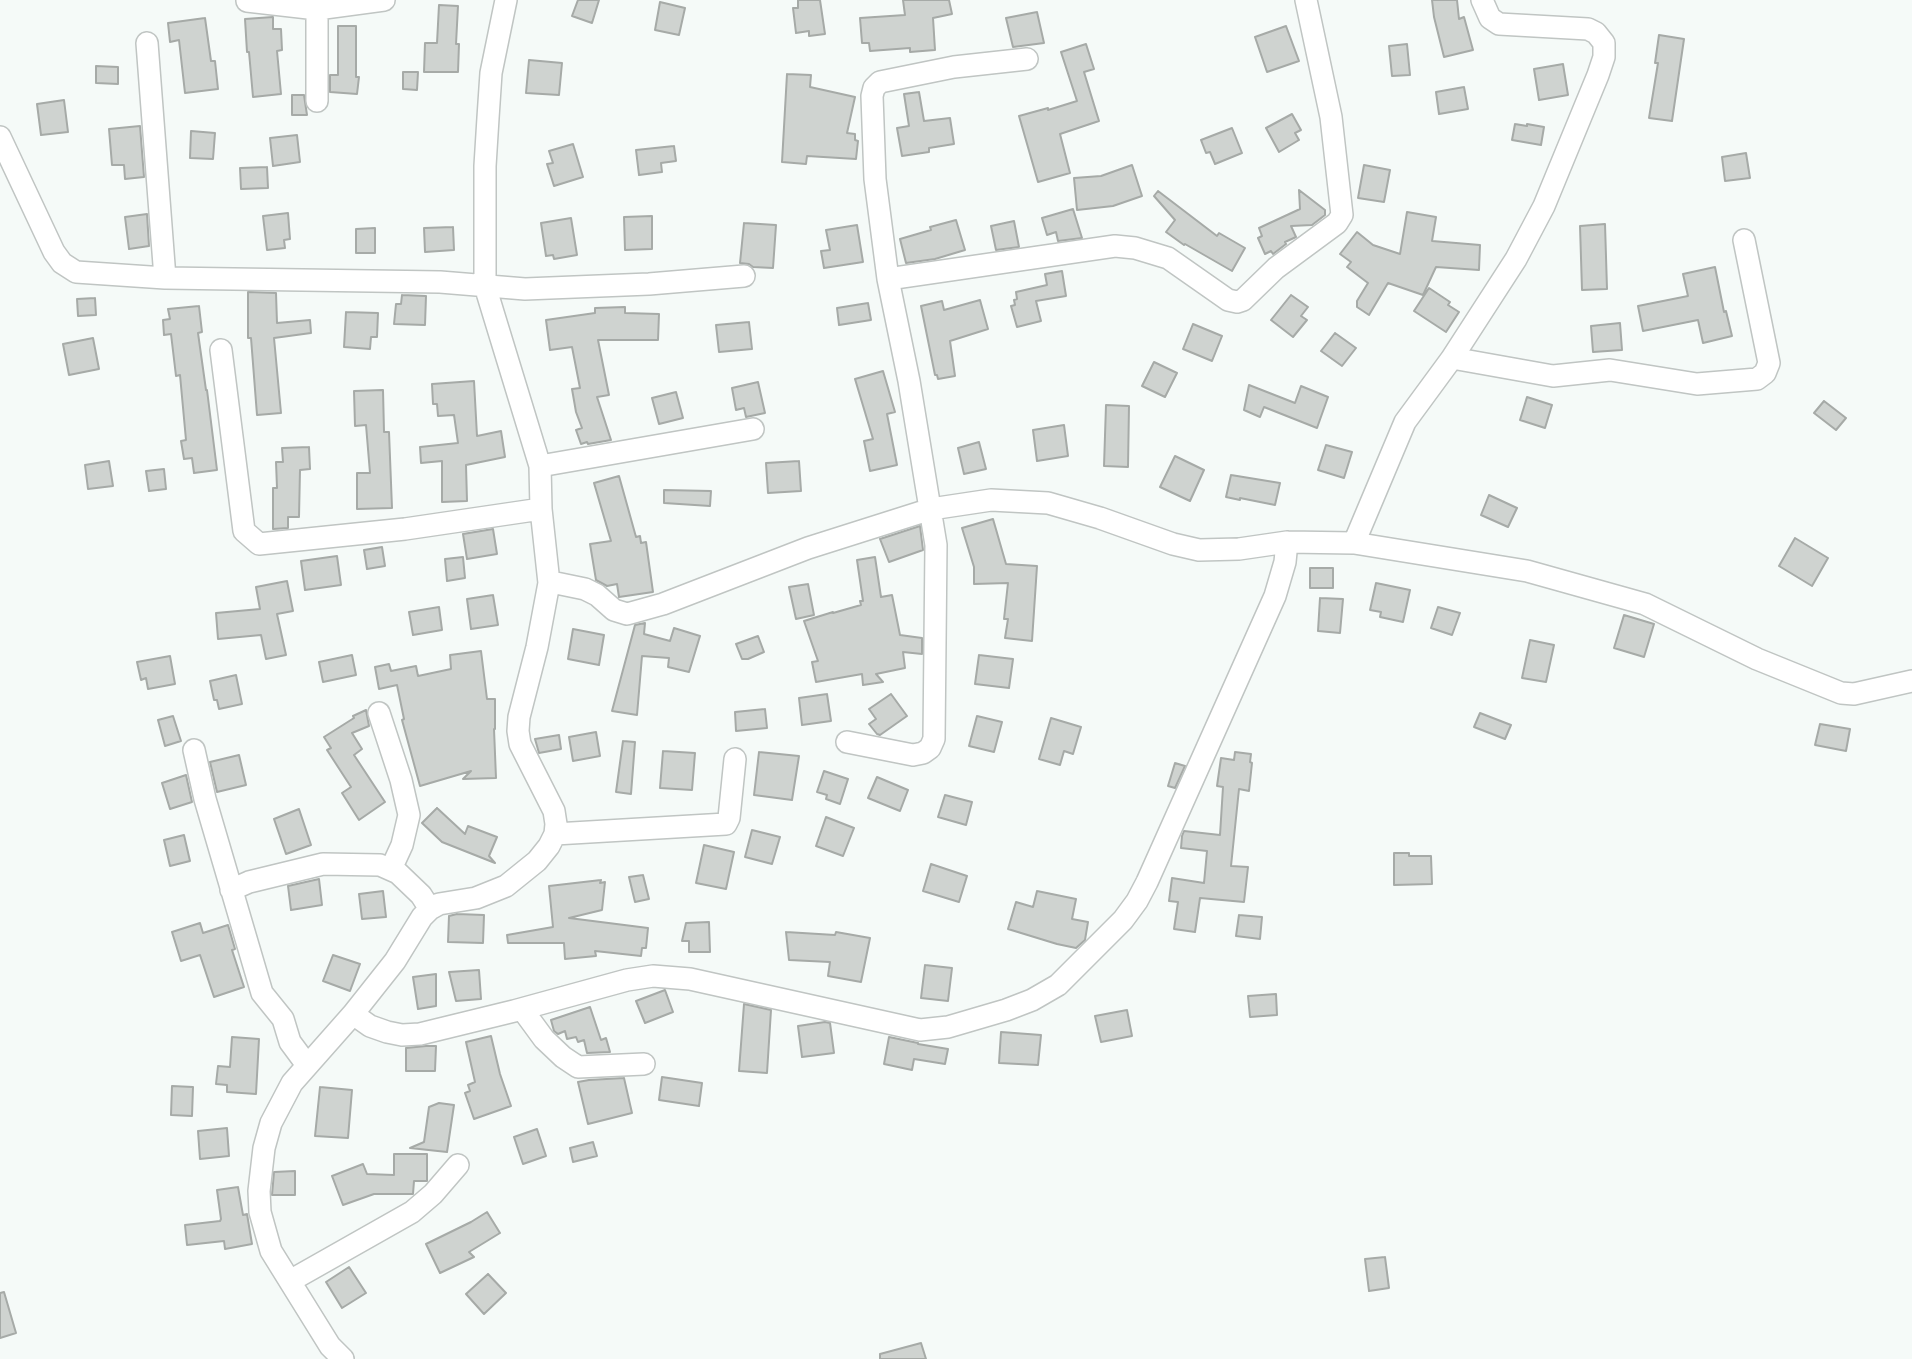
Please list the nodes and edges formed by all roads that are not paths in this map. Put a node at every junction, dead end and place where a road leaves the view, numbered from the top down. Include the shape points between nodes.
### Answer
1 (384, 0) edge
2 (506, 0) edge
3 (1306, 0) edge
4 (1482, 0) edge
5 (247, 1) edge
6 (317, 9) junction
7 (147, 43) dead end
8 (1027, 59) dead end
9 (317, 101) dead end
10 (0, 137) edge
11 (1744, 240) dead end
12 (744, 276) dead end
13 (165, 278) junction
14 (888, 279) junction
15 (485, 286) junction
16 (221, 350) dead end
17 (1452, 358) junction
18 (753, 429) dead end
19 (540, 466) junction
20 (541, 509) junction
21 (931, 509) junction
22 (1287, 542) junction
23 (1354, 543) junction
24 (550, 583) junction
25 (1912, 681) edge
26 (379, 712) dead end
27 (847, 741) dead end
28 (194, 750) dead end
29 (735, 759) dead end
30 (555, 834) junction
31 (391, 869) junction
32 (231, 890) junction
33 (430, 909) junction
34 (523, 1009) junction
35 (353, 1014) junction
36 (644, 1064) dead end
37 (307, 1065) junction
38 (458, 1165) dead end
39 (290, 1281) junction
40 (343, 1359) edge

1 - 6 street
2 - 15 street via 491,73
3 - 14 street via 1331,117 1342,215 1243,300 1228,300 1168,258 1115,246
4 - 17 street via 1490,18 1499,24 1588,29 1604,43 1604,57 1545,206
5 - 6 street
6 - 9 street
7 - 13 street
8 - 14 street via 954,67 880,82 874,88 875,179
10 - 13 street via 62,263 76,272
11 - 17 street via 1769,363 1757,379 1697,384 1610,370 1553,376
12 - 15 street via 525,289
13 - 15 street
14 - 21 street
15 - 19 street
16 - 20 street via 244,531 259,544
17 - 23 street via 1405,422
18 - 19 street
19 - 20 street
20 - 24 street
21 - 22 street via 990,500 1048,503 1199,550
21 - 24 street via 627,614 585,589
21 - 27 street via 936,545 934,739 930,748 913,755
22 - 23 street
22 - 34 street via 1275,596 1147,882 1123,920 1058,985 1006,1010 920,1030 671,976 627,980
23 - 25 street via 1527,571 1645,604 1757,659 1842,693
24 - 30 street via 518,731 520,744 554,811
26 - 31 street via 410,816
28 - 32 street
29 - 30 street via 726,824
30 - 33 street via 537,861 506,886
31 - 32 street via 323,864
31 - 33 street
32 - 37 street via 262,993
33 - 35 street
34 - 35 street via 402,1035 370,1026
34 - 36 street via 544,1039 578,1067
35 - 37 street
37 - 39 street via 271,1123 260,1171 260,1212 271,1251
38 - 39 street via 412,1212
39 - 40 street

